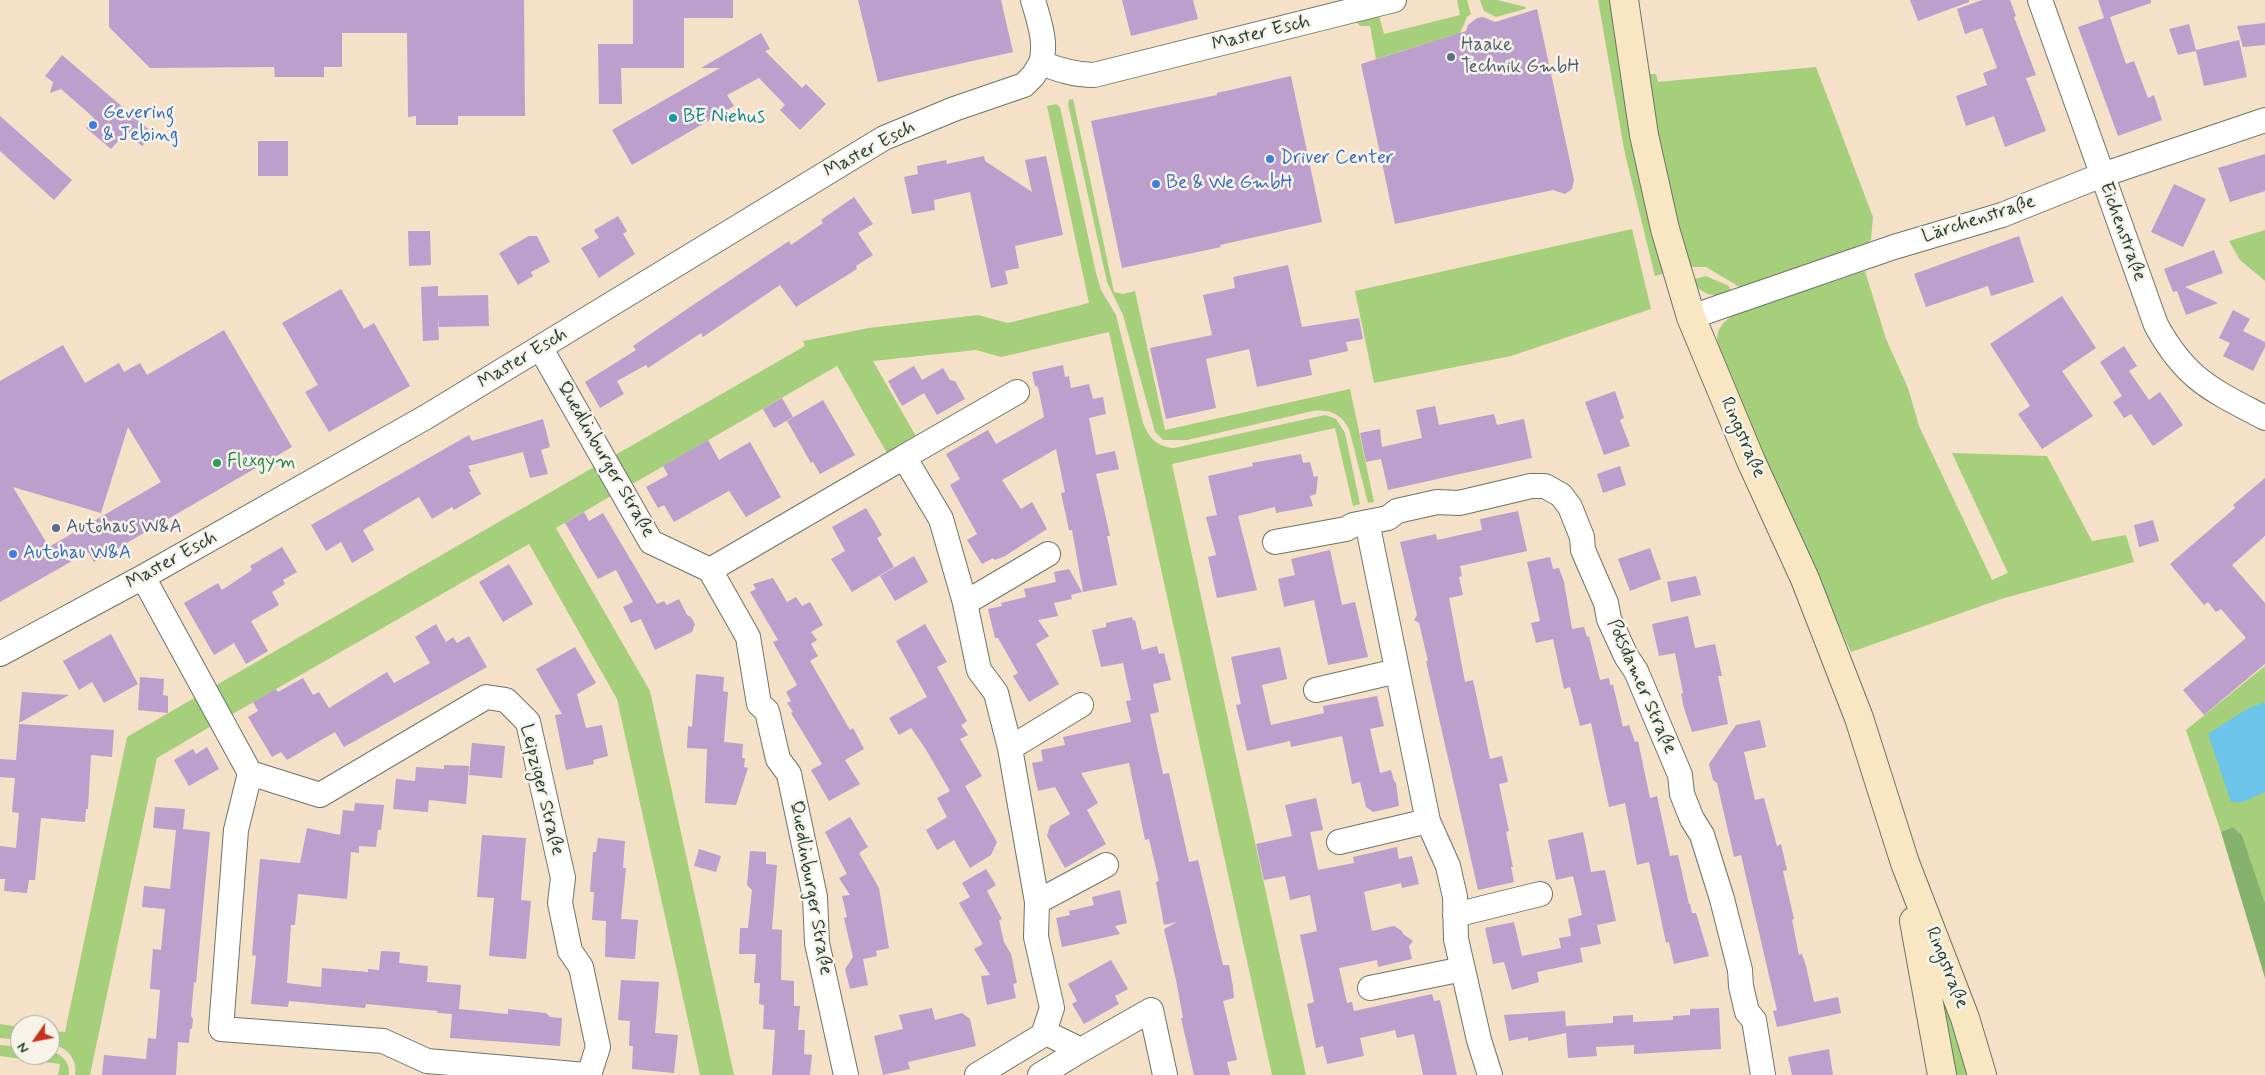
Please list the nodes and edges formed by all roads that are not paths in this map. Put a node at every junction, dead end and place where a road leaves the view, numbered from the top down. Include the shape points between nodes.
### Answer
1 (1033, 0) edge
2 (1394, 0) edge
3 (1624, 0) edge
4 (2040, 0) edge
5 (1041, 63) junction
6 (2265, 120) edge
7 (2102, 176) junction
8 (1691, 317) junction
9 (541, 349) junction
10 (1017, 392) dead end
11 (2265, 418) edge
12 (904, 457) junction
13 (1367, 522) junction
14 (1275, 542) dead end
15 (1048, 554) dead end
16 (710, 570) junction
17 (144, 578) junction
18 (965, 603) junction
19 (0, 654) edge
20 (1397, 672) junction
21 (1316, 690) dead end
22 (1082, 705) dead end
23 (1010, 748) junction
24 (250, 773) junction
25 (1428, 821) junction
26 (1339, 842) dead end
27 (1905, 863) junction
28 (1106, 865) dead end
29 (1540, 894) dead end
30 (1037, 902) junction
31 (1455, 915) junction
32 (1463, 969) junction
33 (1370, 988) dead end
34 (1044, 1032) junction
35 (1081, 1050) junction
36 (588, 1075) edge
37 (846, 1075) edge
38 (977, 1075) edge
39 (1040, 1075) edge
40 (1165, 1075) edge
41 (1490, 1075) edge
42 (1763, 1075) edge
43 (1942, 1075) edge
44 (1982, 1075) edge

1 - 5 street via 1043,37
2 - 5 street, Master Esch via 1094,75 1062,71
3 - 8 main road, Ringstraße via 1644,136 1665,229
4 - 7 street, Eichenstraße
5 - 9 street, Master Esch via 1024,85 884,138
6 - 7 street, Lärchenstraße
7 - 8 street, Lärchenstraße via 2002,215 1894,247
7 - 11 street, Eichenstraße via 2156,325 2170,350 2210,389
8 - 27 main road, Ringstraße via 1804,579 1852,700
9 - 16 street, Quedlinburger Straße via 651,542
9 - 17 street, Master Esch
10 - 12 street
12 - 16 street
12 - 18 street via 941,519
13 - 14 street, Potsdamer Straße via 1321,535
13 - 20 street
13 - 42 street, Potsdamer Straße via 1437,502 1459,502 1531,486 1546,486 1561,495 1570,507 1609,619 1640,680 1680,775 1685,802 1702,835 1722,898 1747,1012 1754,1020
15 - 18 street
16 - 37 street, Quedlinburger Straße via 748,637 758,704 767,711 778,759 789,774 815,897 817,943
17 - 19 street, Master Esch
17 - 24 street
18 - 23 street via 979,670 996,693
20 - 21 street
20 - 25 street
22 - 23 street
23 - 30 street
24 - 36 street, Leipziger Straße via 236,830 221,1030 383,1041 428,1061
24 - 36 street, Leipziger Straße via 320,795 486,696 506,700 528,722 561,868 560,903 570,951 581,967 598,1047
25 - 26 street
25 - 31 street via 1448,866 1455,897
27 - 43 main road, Ringstraße
27 - 44 main road, Ringstraße via 1965,1018
28 - 30 street
29 - 31 street
30 - 34 street via 1036,936 1052,1008
31 - 32 street via 1456,939
32 - 33 street
32 - 41 street
34 - 35 street
34 - 38 street
35 - 39 street
35 - 40 street via 1151,1010

